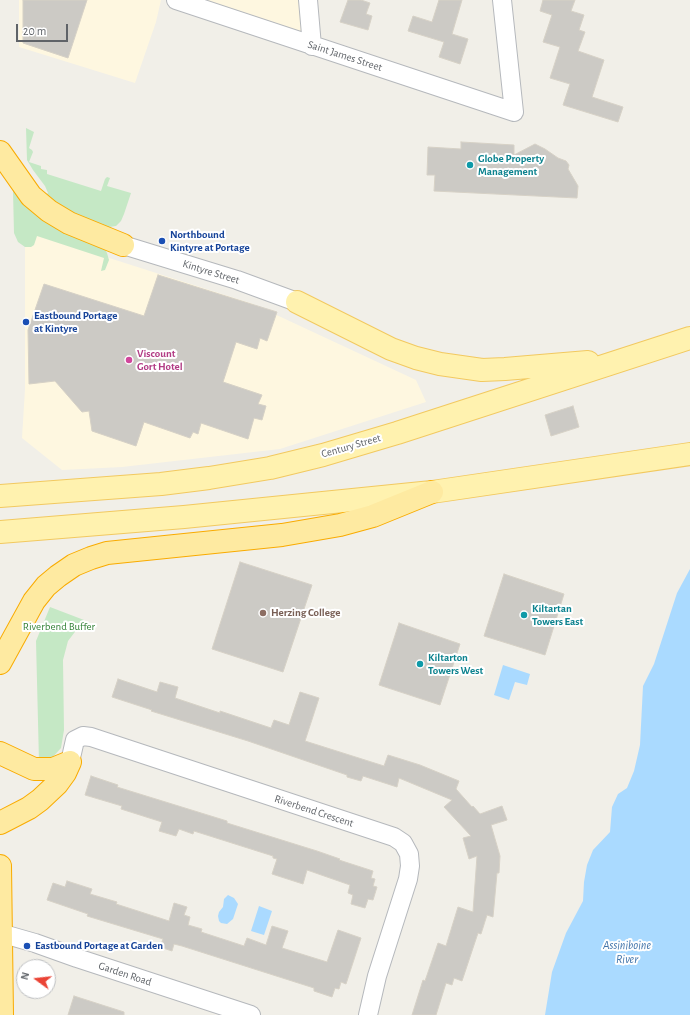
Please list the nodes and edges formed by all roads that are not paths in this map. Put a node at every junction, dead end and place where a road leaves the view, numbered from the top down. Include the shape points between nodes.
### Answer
1 (176, 0) edge
2 (308, 0) edge
3 (502, 0) edge
4 (312, 46) junction
5 (0, 152) edge
6 (123, 245) joint
7 (297, 302) joint
8 (690, 338) edge
9 (627, 358) junction
10 (690, 454) edge
11 (432, 492) junction
12 (0, 496) edge
13 (0, 532) edge
14 (0, 663) edge
15 (0, 753) edge
16 (70, 762) junction
17 (0, 823) edge
18 (0, 866) edge
19 (1, 933) edge
20 (2, 1015) edge
21 (250, 1015) edge
22 (368, 1015) edge

1 - 4 street, Saint James Street
2 - 4 street
3 - 4 street, Saint James Street via 514,112
5 - 6 highway via 26,189 42,206 69,223
6 - 7 street, Kintyre Street via 237,280
7 - 9 main road via 372,341 416,358 440,364 482,370
8 - 9 main road, Century Street
9 - 12 main road, Century Street via 323,455 263,469 161,484
10 - 11 main road
11 - 13 main road via 184,517
11 - 14 highway via 373,516 340,525 282,535 120,551 90,558 74,565 46,586 34,601
15 - 16 highway via 34,769 53,769
16 - 17 highway via 57,784 40,800
16 - 22 street, Riverbend Crescent via 76,740 83,736 91,737 403,842 409,854 408,879 377,976
18 - 19 highway
19 - 20 highway
19 - 21 street, Garden Road

